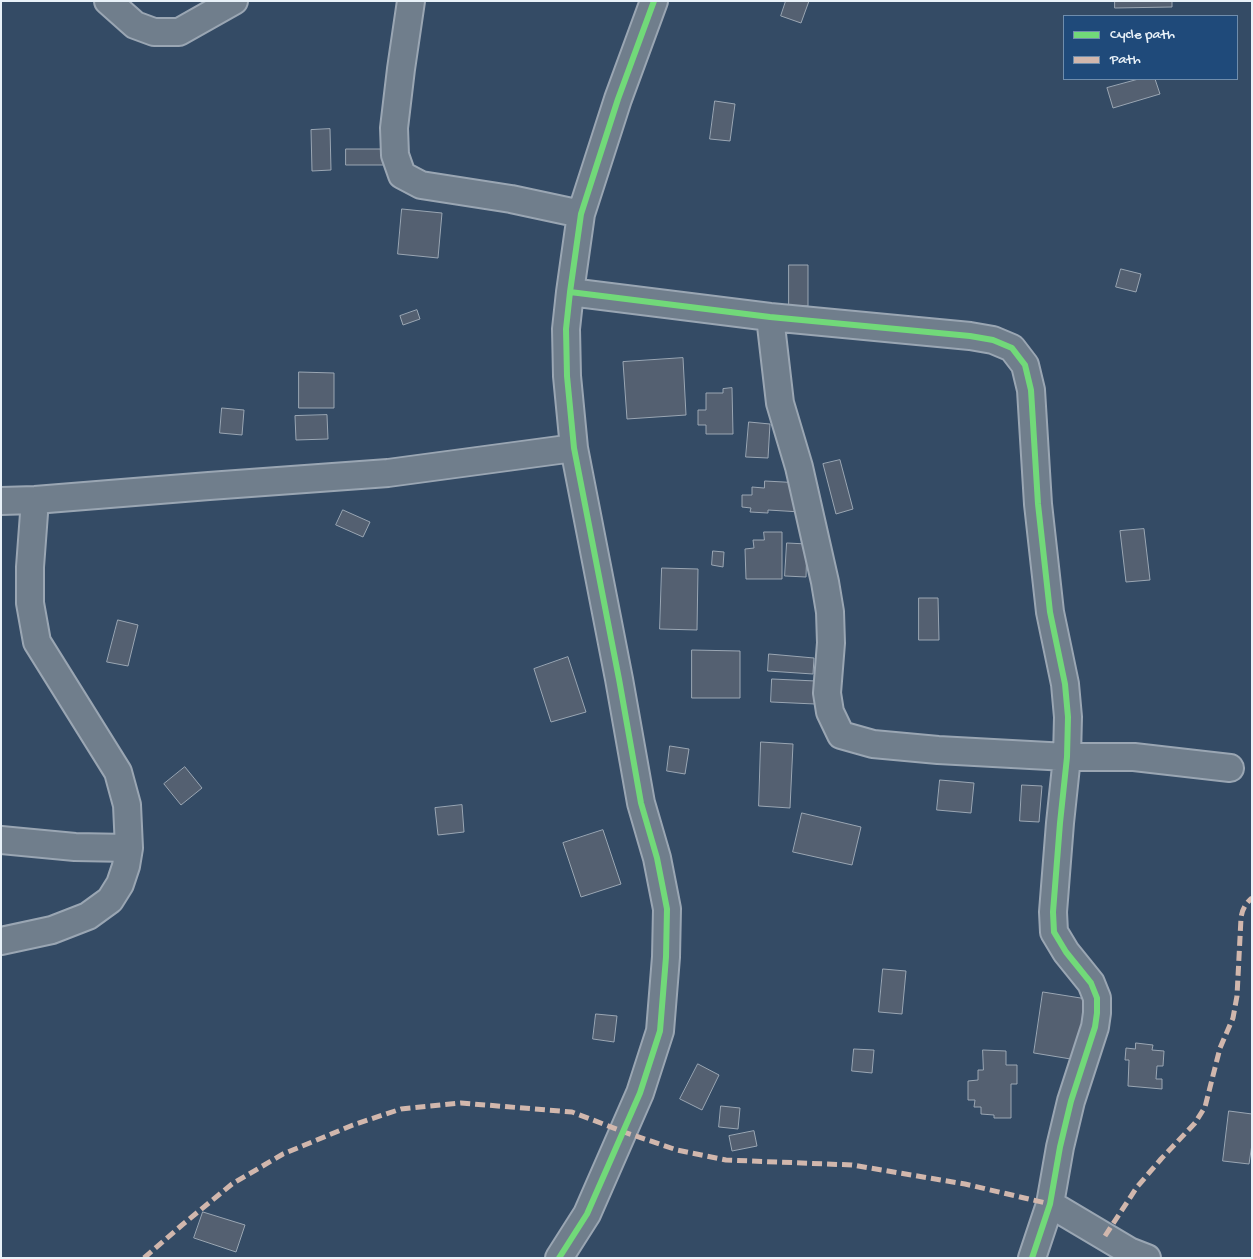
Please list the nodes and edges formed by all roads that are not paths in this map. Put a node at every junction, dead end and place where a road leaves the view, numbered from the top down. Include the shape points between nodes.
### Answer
1 (108, 1) edge
2 (234, 1) edge
3 (411, 1) edge
4 (654, 1) edge
5 (581, 214) junction
6 (570, 292) junction
7 (770, 317) junction
8 (574, 448) junction
9 (36, 500) junction
10 (1, 501) edge
11 (1067, 757) junction
12 (1230, 768) dead end
13 (1, 840) edge
14 (129, 848) junction
15 (1, 941) edge
16 (1050, 1204) junction
17 (559, 1258) edge
18 (1032, 1258) edge
19 (1147, 1258) edge

1 - 2 street via 135,25 154,32 179,32
3 - 5 street via 394,128 395,155 402,175 421,185
4 - 5 street
5 - 6 street
6 - 7 street
6 - 8 street via 566,329 567,376
7 - 11 street via 780,403 799,467 825,582 831,643 827,693 830,712 841,735 873,744 920,749
7 - 11 street via 993,340 1012,348 1025,365 1031,390 1038,504 1050,612 1065,684
8 - 9 street via 388,473
8 - 17 street via 641,803 667,909 660,1031 652,1058 587,1214
9 - 10 street
9 - 14 street via 30,603 37,642 118,772 127,805
11 - 12 street via 1134,757
11 - 16 street via 1054,932 1091,983 1097,998 1097,1014 1070,1101
13 - 14 street
14 - 15 street via 120,884 110,900 88,916 52,930
16 - 18 street
16 - 19 street via 1129,1251

